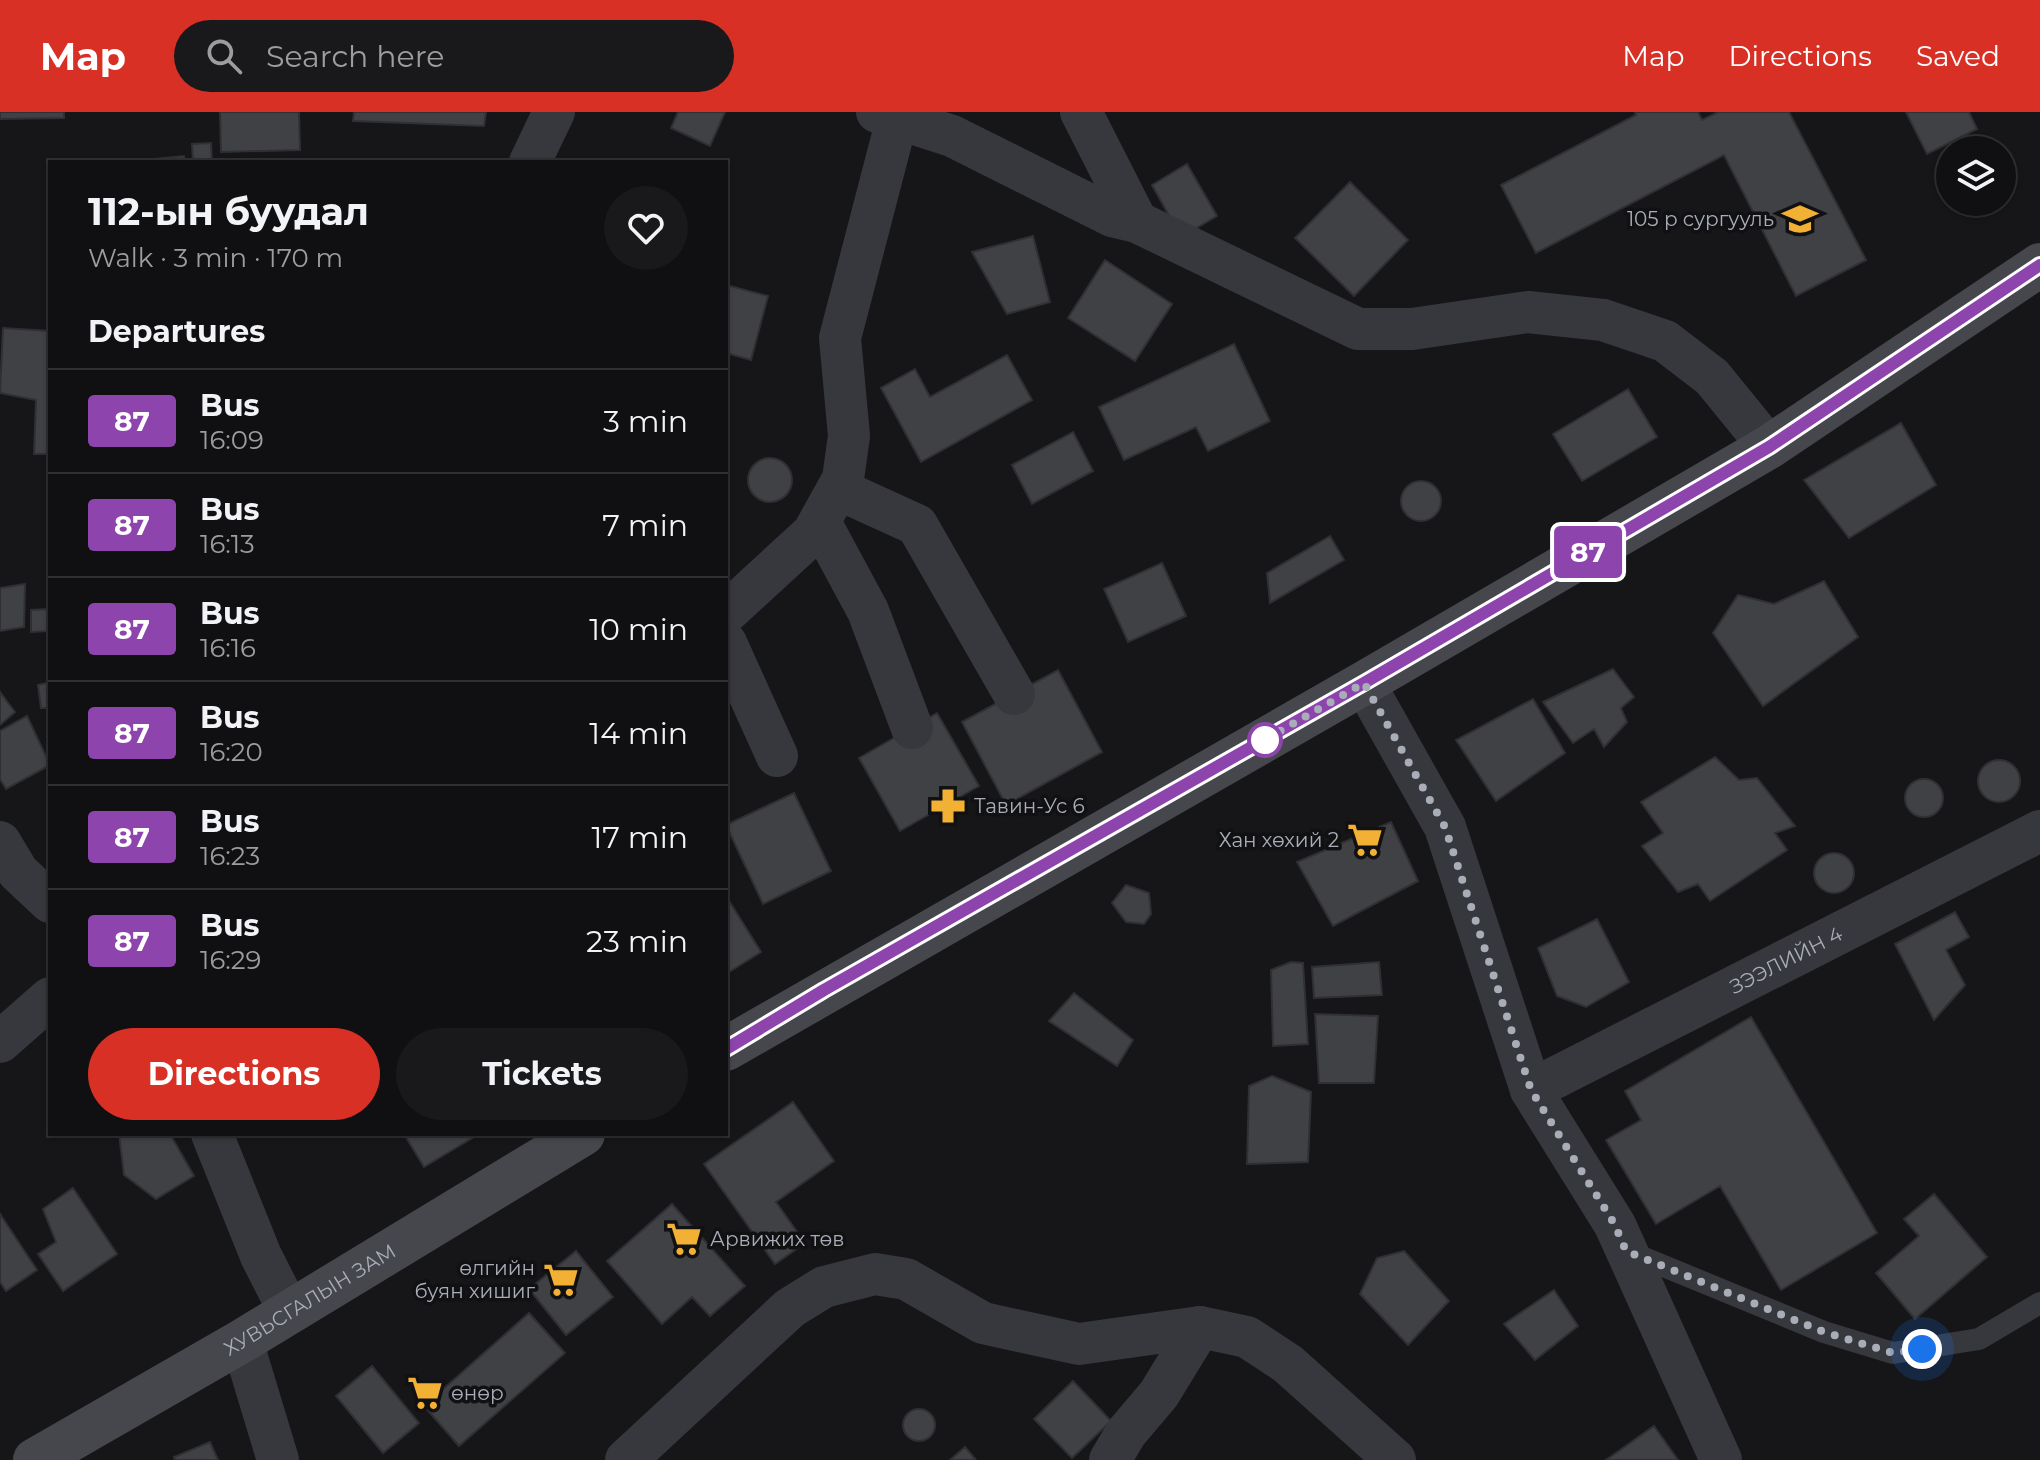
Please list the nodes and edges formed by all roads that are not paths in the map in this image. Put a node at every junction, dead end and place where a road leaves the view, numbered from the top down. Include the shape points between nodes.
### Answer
1 (554, 112) edge
2 (1081, 112) edge
3 (887, 116) edge
4 (531, 160) edge
5 (1137, 222) junction
6 (2040, 265) edge
7 (1769, 447) junction
8 (829, 506) junction
9 (728, 611) edge
10 (728, 647) edge
11 (1364, 683) junction
12 (1014, 694) dead end
13 (912, 728) dead end
14 (777, 756) dead end
15 (2040, 831) edge
16 (6, 862) edge
17 (48, 900) edge
18 (48, 1000) edge
19 (0, 1042) edge
20 (728, 1048) edge
21 (1531, 1090) junction
22 (213, 1136) edge
23 (580, 1136) edge
24 (1626, 1251) junction
25 (2040, 1303) edge
26 (289, 1311) junction
27 (1200, 1327) junction
28 (242, 1341) junction
29 (35, 1460) edge
30 (278, 1460) edge
31 (626, 1460) edge
32 (1110, 1460) edge
33 (1395, 1460) edge
34 (1721, 1460) edge

1 - 4 street
2 - 5 street
3 - 5 street via 952,136 1112,216
3 - 8 street via 840,338 849,436 843,479
5 - 7 street via 1358,329 1412,329 1528,312 1603,320 1665,341 1712,377
6 - 7 main road
7 - 11 main road
8 - 9 street via 813,533
8 - 12 street via 917,525
8 - 13 street
10 - 14 street
11 - 20 main road
11 - 21 street via 1445,827
15 - 21 street, ЗЭЭЛИЙН 4
16 - 17 street
18 - 19 street
21 - 24 street
22 - 26 street
23 - 26 main road, ХУВЬСГАЛЫН ЗАМ
24 - 25 lane via 1824,1332 1893,1353 1979,1339
24 - 34 street
26 - 28 main road, ХУВЬСГАЛЫН ЗАМ
27 - 31 street via 1079,1344 983,1323 906,1279 875,1274 824,1287 790,1308
27 - 32 street
27 - 33 street via 1247,1337 1288,1364
28 - 29 main road, ХУВЬСГАЛЫН ЗАМ
28 - 30 street

